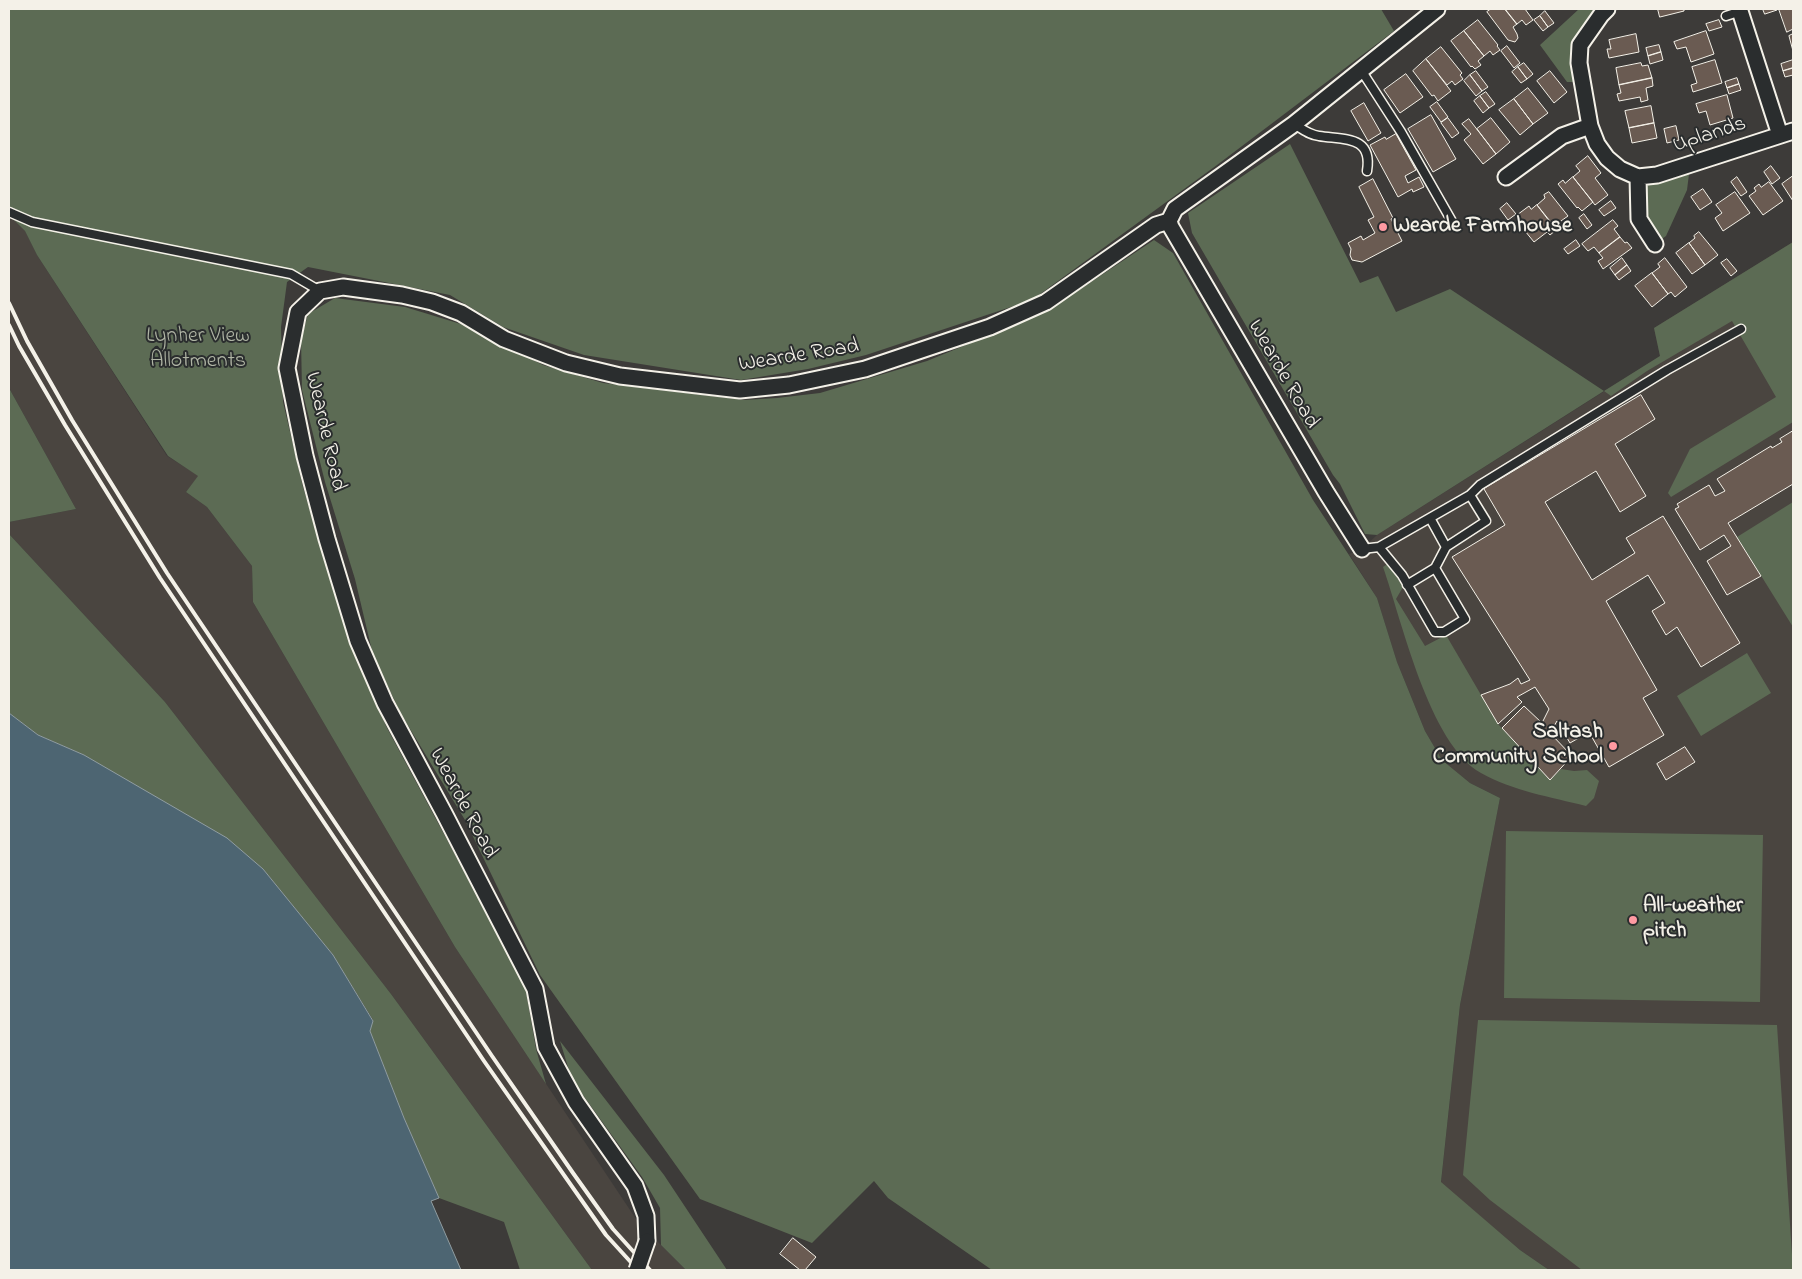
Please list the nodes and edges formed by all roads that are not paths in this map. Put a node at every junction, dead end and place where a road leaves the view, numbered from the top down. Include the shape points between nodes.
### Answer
1 (1437, 9) edge
2 (1607, 9) edge
3 (1737, 12) edge
4 (1361, 70) junction
5 (1294, 124) junction
6 (1590, 126) junction
7 (1786, 133) edge
8 (1367, 171) dead end
9 (1506, 177) dead end
10 (1638, 177) junction
11 (9, 212) edge
12 (1169, 221) junction
13 (1454, 225) dead end
14 (1656, 244) dead end
15 (320, 290) junction
16 (1741, 328) dead end
17 (1470, 495) junction
18 (1430, 518) junction
19 (1379, 547) junction
20 (1446, 547) junction
21 (1362, 549) joint
22 (1435, 568) junction
23 (1407, 585) junction
24 (637, 1270) edge

1 - 4 street, Wearde Road
2 - 6 street via 1580,45 1579,63
3 - 7 street
4 - 5 street, Wearde Road
4 - 13 lane
5 - 8 lane via 1317,136 1354,140 1365,150 1369,160
5 - 12 street, Wearde Road via 1175,209
6 - 9 street via 1562,136
6 - 10 street via 1607,158 1620,169
7 - 10 street, Uplands via 1682,168
10 - 14 street via 1639,219
11 - 15 lane via 32,222 291,274
12 - 15 street, Wearde Road via 1156,225 1046,302 990,327 865,369 789,385 740,390 620,376 566,363 504,339 461,313 425,300 343,287
12 - 21 street, Wearde Road
15 - 24 street, Wearde Road, bridge via 298,312 287,368 304,456 358,641 384,703 535,989 546,1046 576,1102 634,1186 646,1216 647,1241
16 - 17 lane via 1480,485
17 - 18 lane
17 - 20 lane via 1486,521
18 - 19 lane
18 - 20 lane
19 - 21 lane
19 - 23 lane
20 - 22 lane
22 - 23 lane
22 - 23 lane via 1465,619 1444,632 1435,632

